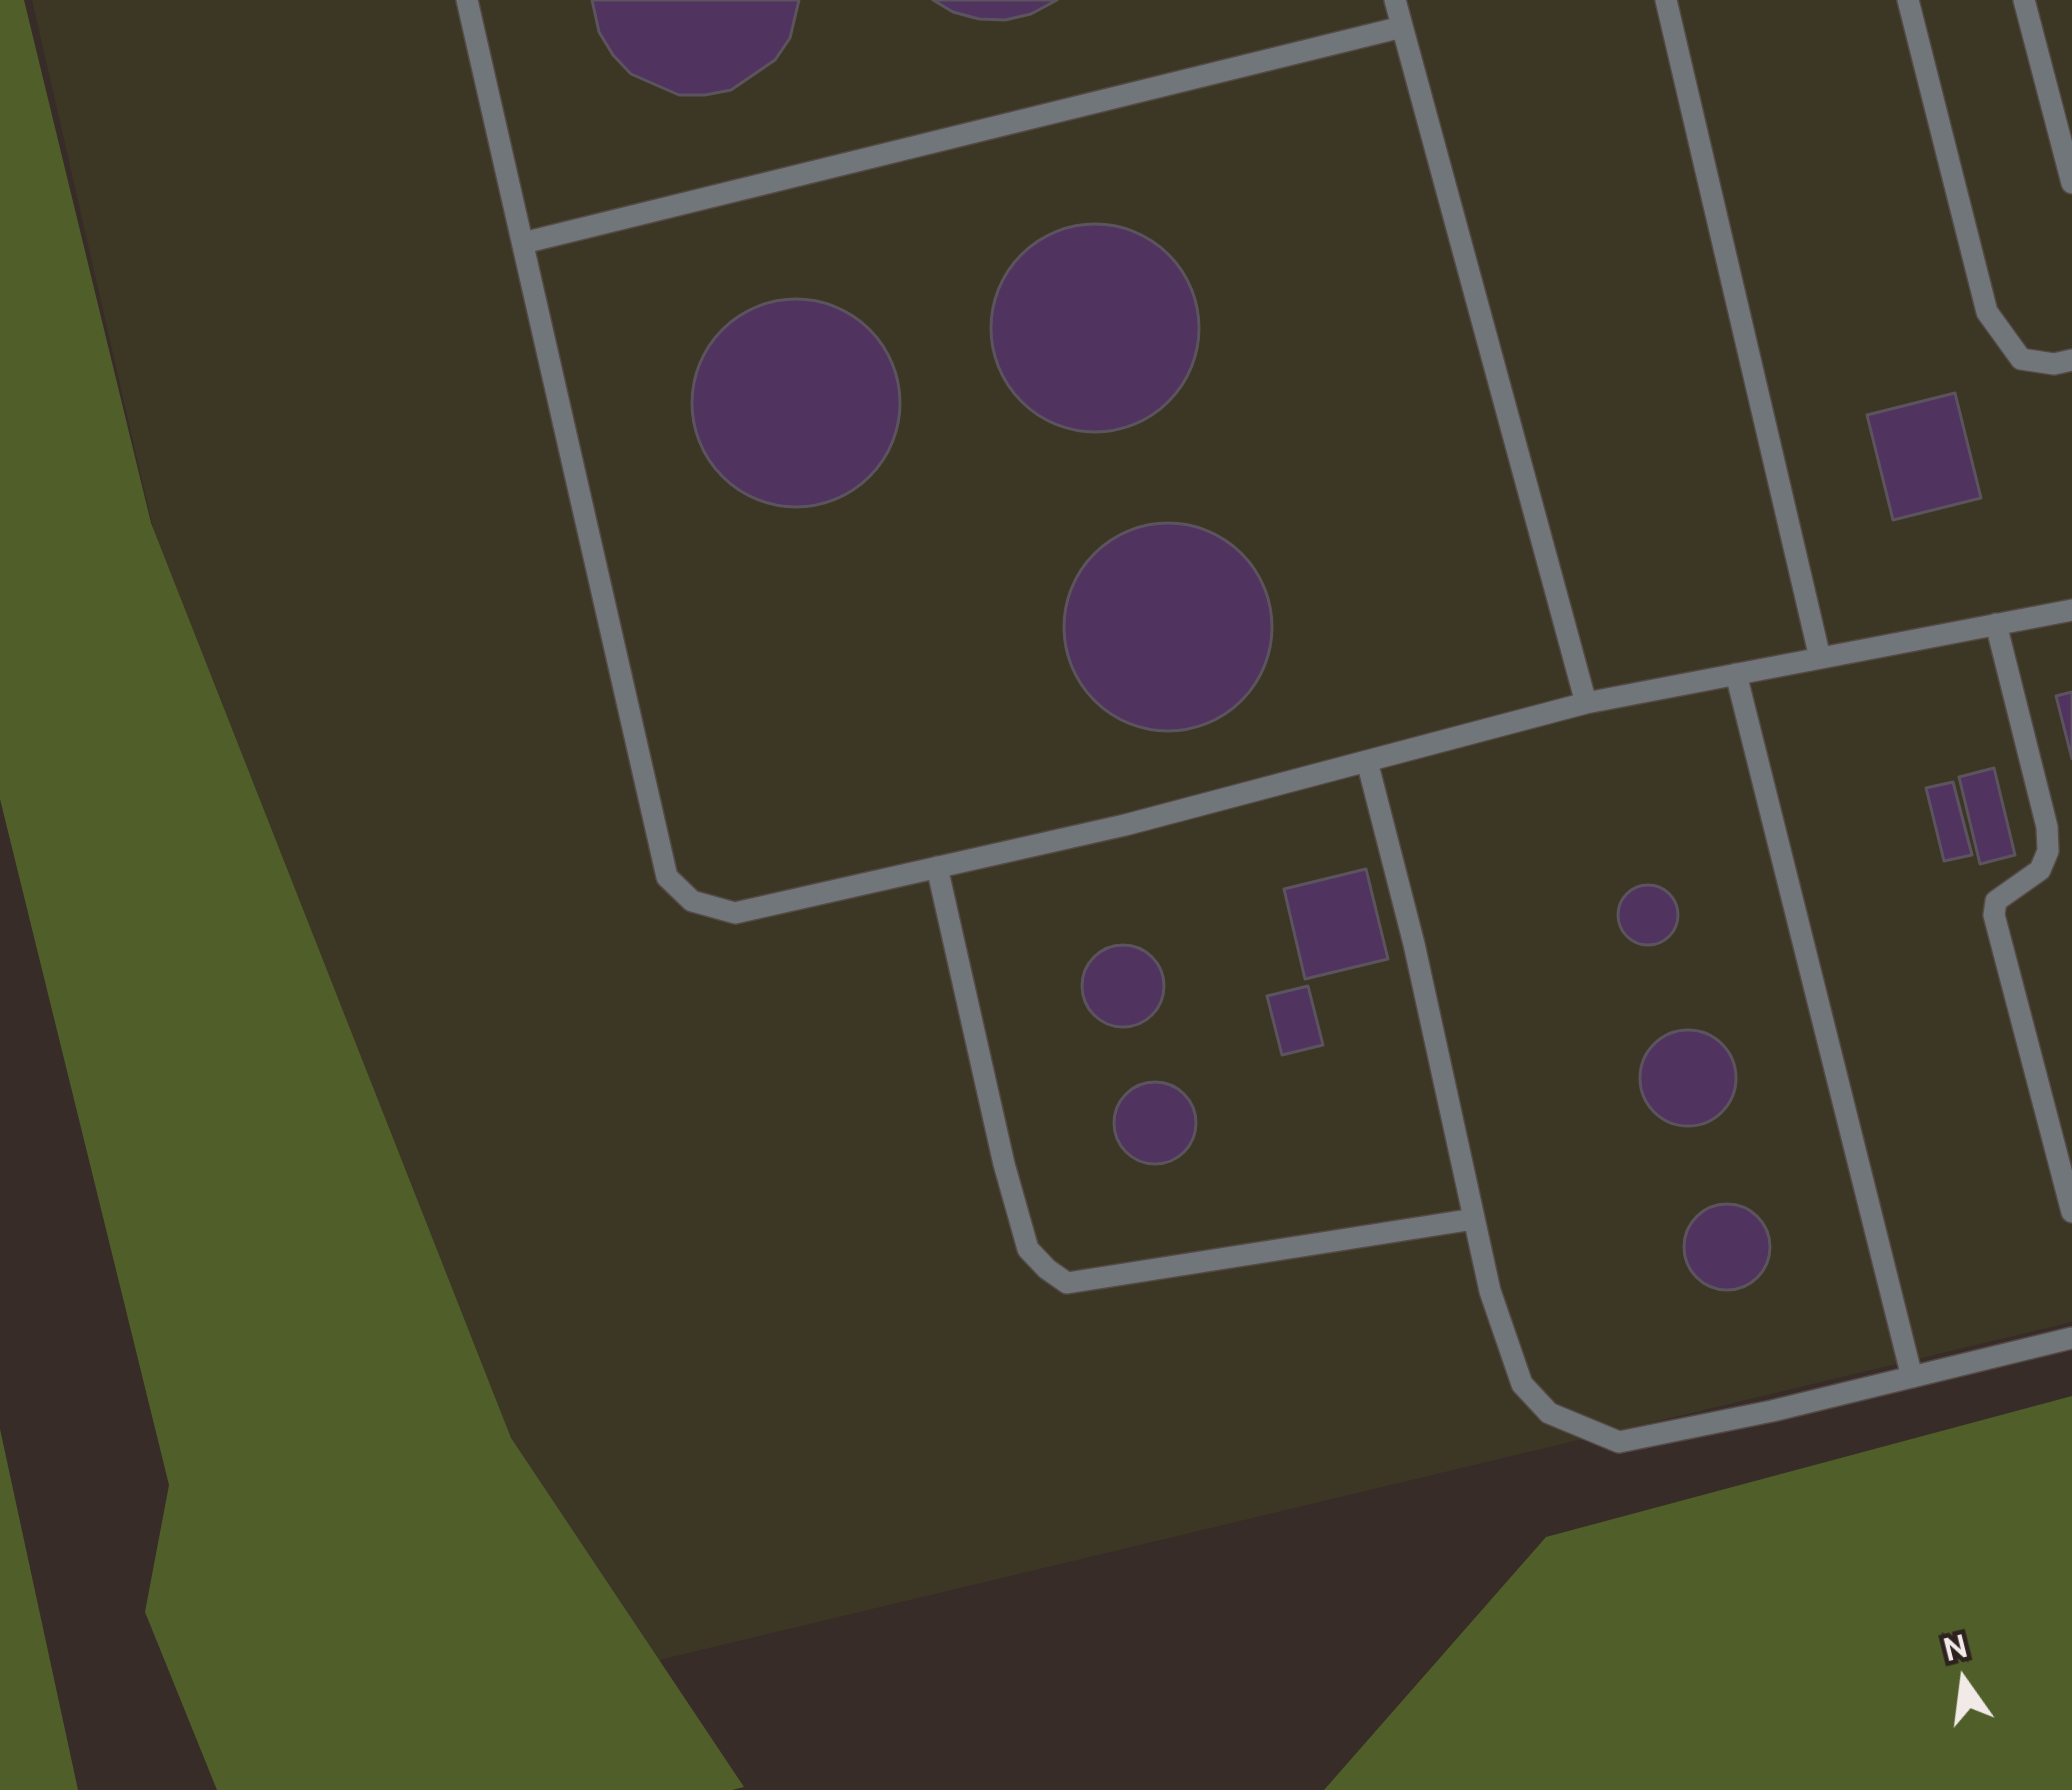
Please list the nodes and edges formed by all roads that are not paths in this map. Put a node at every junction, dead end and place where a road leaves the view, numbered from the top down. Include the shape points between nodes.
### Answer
1 (467, 0) edge
2 (1395, 0) edge
3 (1666, 0) edge
4 (1908, 0) edge
5 (2024, 0) edge
6 (1402, 27) junction
7 (2072, 183) edge
8 (523, 243) junction
9 (2072, 360) edge
10 (2072, 610) edge
11 (1996, 624) junction
12 (1820, 658) junction
13 (1736, 674) junction
14 (1586, 703) junction
15 (1367, 761) junction
16 (937, 868) junction
17 (2072, 1212) edge
18 (1474, 1219) junction
19 (2072, 1338) edge
20 (1912, 1377) junction

1 - 8 lane
2 - 6 lane
3 - 12 lane
4 - 9 lane via 1988,312 2021,359
5 - 7 lane
6 - 8 lane
6 - 14 lane
8 - 16 lane via 667,878 692,901 734,914
10 - 11 lane
11 - 12 lane
11 - 17 lane via 2048,851 2040,870 1996,901 1994,915
12 - 13 lane
13 - 14 lane
13 - 20 lane
14 - 15 lane
15 - 16 lane
15 - 18 lane
16 - 18 lane via 1004,1163 1028,1249 1047,1269 1067,1282
18 - 20 lane via 1522,1384 1549,1413 1618,1442
19 - 20 lane

